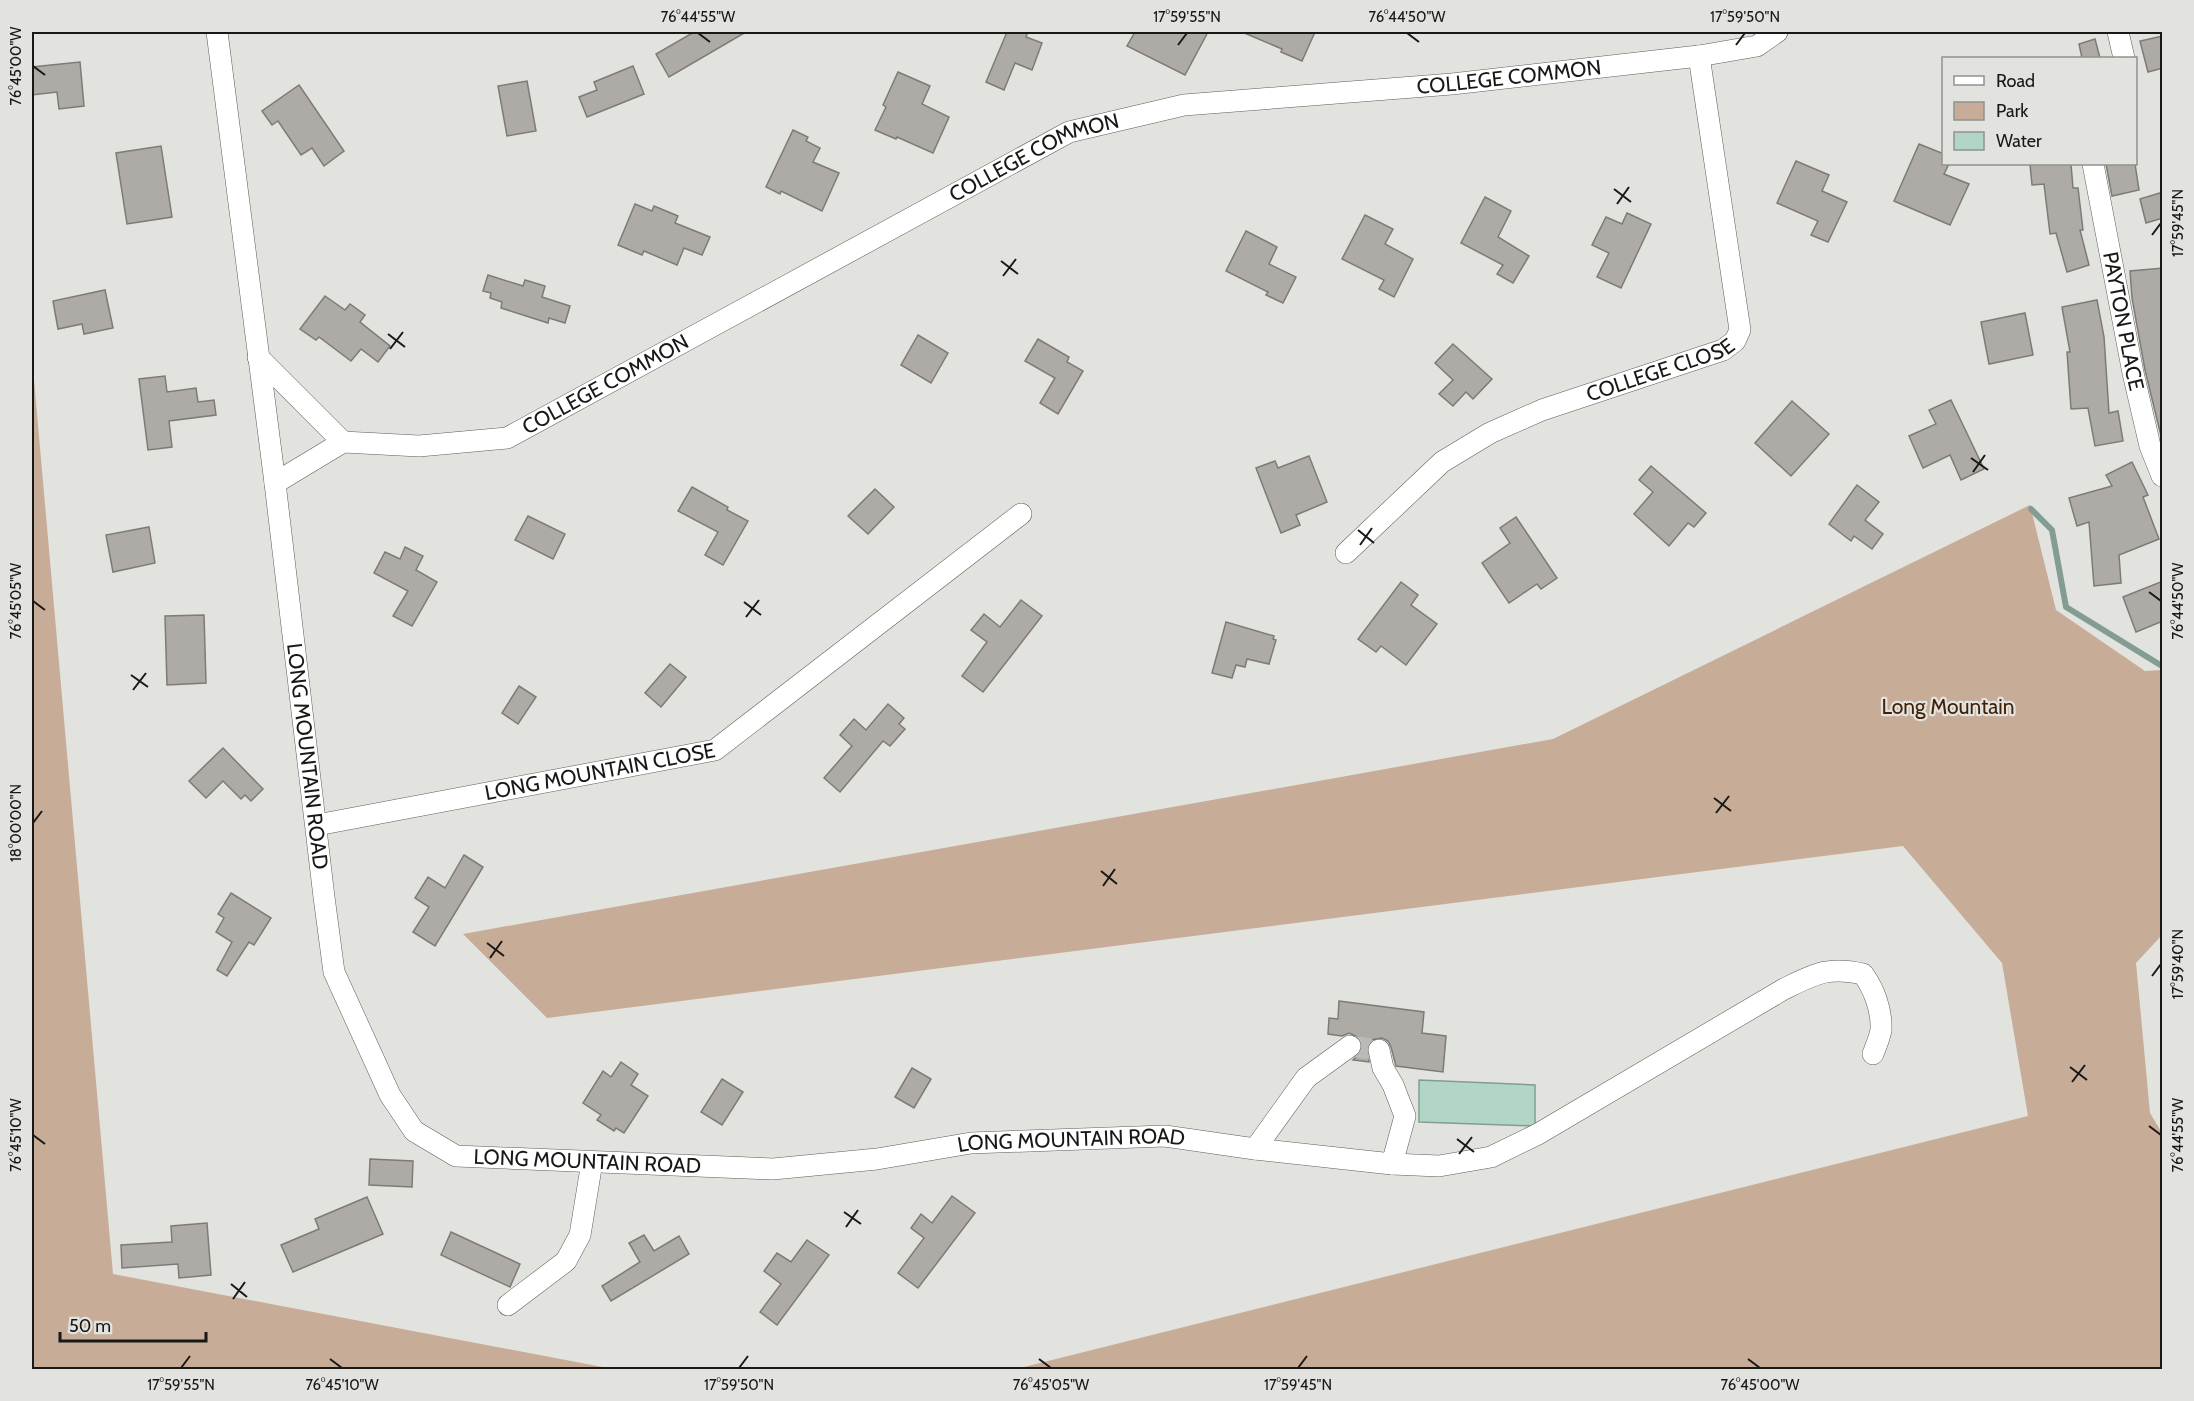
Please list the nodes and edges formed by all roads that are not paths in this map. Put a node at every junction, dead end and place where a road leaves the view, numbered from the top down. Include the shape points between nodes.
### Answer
1 (217, 32) edge
2 (1777, 32) edge
3 (2118, 32) edge
4 (1699, 56) junction
5 (2124, 57) edge
6 (2093, 165) edge
7 (258, 357) junction
8 (343, 442) junction
9 (2163, 476) edge
10 (275, 483) junction
11 (1021, 514) dead end
12 (1346, 553) dead end
13 (317, 825) junction
14 (1350, 1046) tunnel mouth
15 (1379, 1050) dead end
16 (1873, 1054) dead end
17 (1255, 1149) junction
18 (592, 1161) junction
19 (1392, 1164) junction
20 (508, 1305) dead end

1 - 7 street
2 - 4 street, COLLEGE COMMON via 1756,46
3 - 5 street
4 - 8 street, COLLEGE COMMON via 1452,84 1184,105 1069,132 507,438 419,446
4 - 12 street, COLLEGE CLOSE via 1740,330 1735,341 1724,350 1542,410 1490,433 1442,462
6 - 9 street, PAYTON PLACE via 2133,373 2150,446
7 - 8 street
7 - 10 street
8 - 10 street
10 - 13 street, LONG MOUNTAIN ROAD
11 - 13 street, LONG MOUNTAIN CLOSE via 715,750
13 - 18 street, LONG MOUNTAIN ROAD via 334,972 390,1095 414,1131 456,1156
14 - 17 street via 1306,1078
15 - 19 street via 1405,1116
16 - 19 street, LONG MOUNTAIN ROAD via 1881,1030 1872,987 1863,974 1842,969 1818,972 1784,988 1538,1134 1491,1157 1439,1166
17 - 18 street, LONG MOUNTAIN ROAD via 1165,1136 971,1143 876,1159 773,1169
17 - 19 street, LONG MOUNTAIN ROAD
18 - 20 street via 580,1235 566,1261

